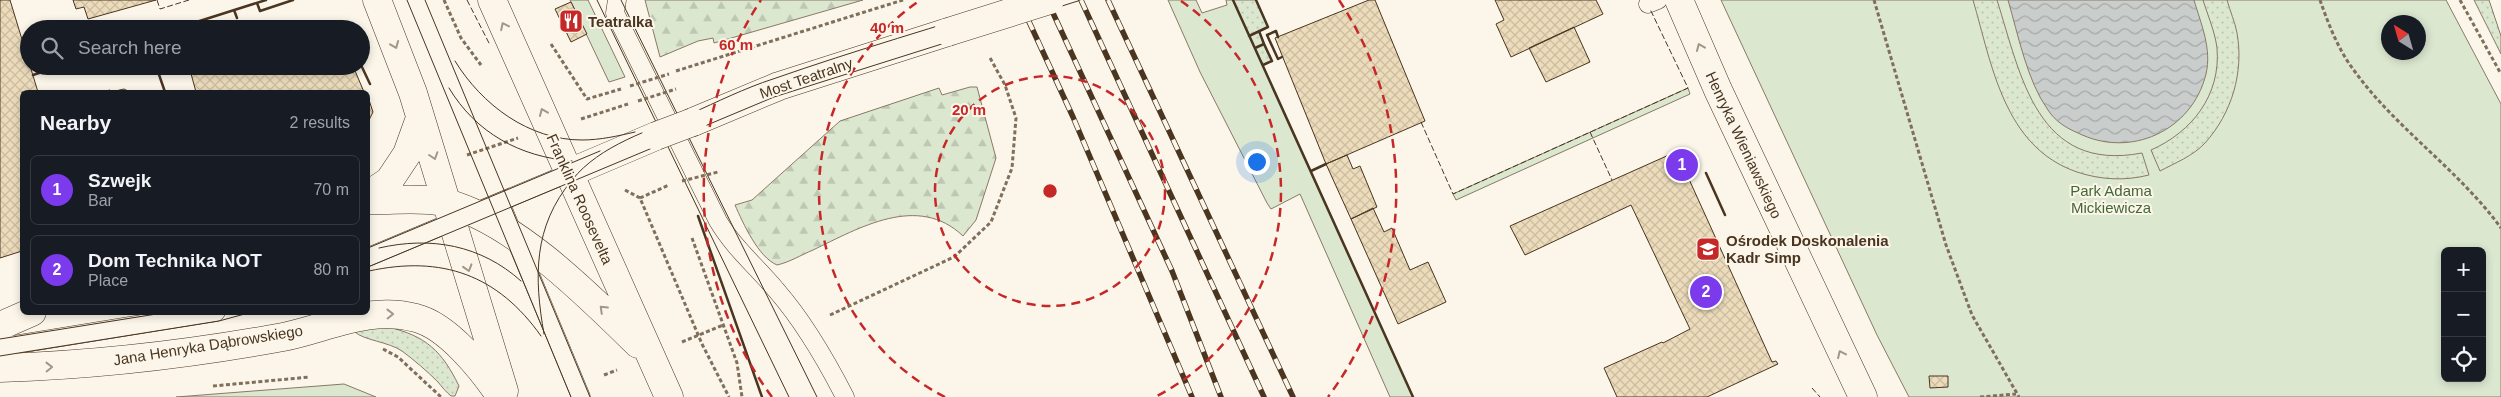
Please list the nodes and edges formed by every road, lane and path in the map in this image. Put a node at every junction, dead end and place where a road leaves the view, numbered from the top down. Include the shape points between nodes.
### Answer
1 (377, 0) edge
2 (444, 0) edge
3 (492, 0) edge
4 (617, 0) edge
5 (903, 0) edge
6 (1050, 0) edge
7 (1679, 0) edge
8 (1874, 0) edge
9 (2320, 0) edge
10 (2460, 0) edge
11 (547, 38) dead end
12 (986, 51) dead end
13 (481, 65) dead end
14 (2501, 74) edge
15 (676, 89) dead end
16 (420, 118) junction
17 (549, 128) junction
18 (437, 166) junction
19 (718, 172) dead end
20 (569, 173) junction
21 (625, 190) dead end
22 (370, 194) edge
23 (640, 198) junction
24 (370, 200) edge
25 (500, 202) junction
26 (458, 213) junction
27 (2501, 228) edge
28 (515, 237) junction
29 (370, 256) edge
30 (25, 315) edge
31 (197, 315) edge
32 (360, 315) edge
33 (370, 315) edge
34 (723, 325) dead end
35 (0, 326) edge
36 (804, 327) junction
37 (0, 347) edge
38 (381, 348) dead end
39 (650, 356) junction
40 (0, 368) edge
41 (2018, 396) edge
42 (441, 397) edge
43 (500, 397) edge
44 (506, 397) edge
45 (581, 397) edge
46 (669, 397) edge
47 (729, 397) edge
48 (742, 397) edge
49 (845, 397) edge
50 (1863, 397) edge
51 (1980, 397) edge

1 -> 16 street via 410,82
2 - 13 path via 461,38
17 -> 3 street, Franklina Roosevelta
4 - 36 lane via 615,13 718,221 735,247 776,290
5 - 11 path, bridge via 587,99
6 - 20 street, Most Teatralny, bridge via 779,86
50 -> 7 street, Henryka Wieniawskiego via 1722,99
8 - 41 path via 1946,245 1972,315
9 - 27 path via 2352,68 2386,108 2487,208
10 - 14 path
12 - 36 path via 1005,85 1016,118 1012,168 991,222 954,257
15 - 17 path, bridge
16 -> 18 street
16 - 22 street via 407,154 388,181
17 - 18 path
17 - 20 street, Franklina Roosevelta
18 - 26 street
19 - 23 path, bridge
20 - 25 lane
20 - 39 street, Franklina Roosevelta
21 - 23 path
23 - 47 path via 702,344
24 - 26 street via 428,200
25 - 26 lane
25 - 28 lane
26 - 28 street via 501,227
26 - 29 lane
26 -> 44 street
39 -> 28 street via 578,285
28 - 45 lane
30 - 35 street
31 - 37 lane
40 -> 32 street, Jana Henryka Dąbrowskiego via 68,366 155,356 285,336
33 -> 43 street, Jana Henryka Dąbrowskiego via 398,314 418,318 442,330 489,379
34 - 48 path via 737,363
36 - 49 lane
38 - 42 path via 398,357
39 - 46 street, Franklina Roosevelta
41 - 51 path

